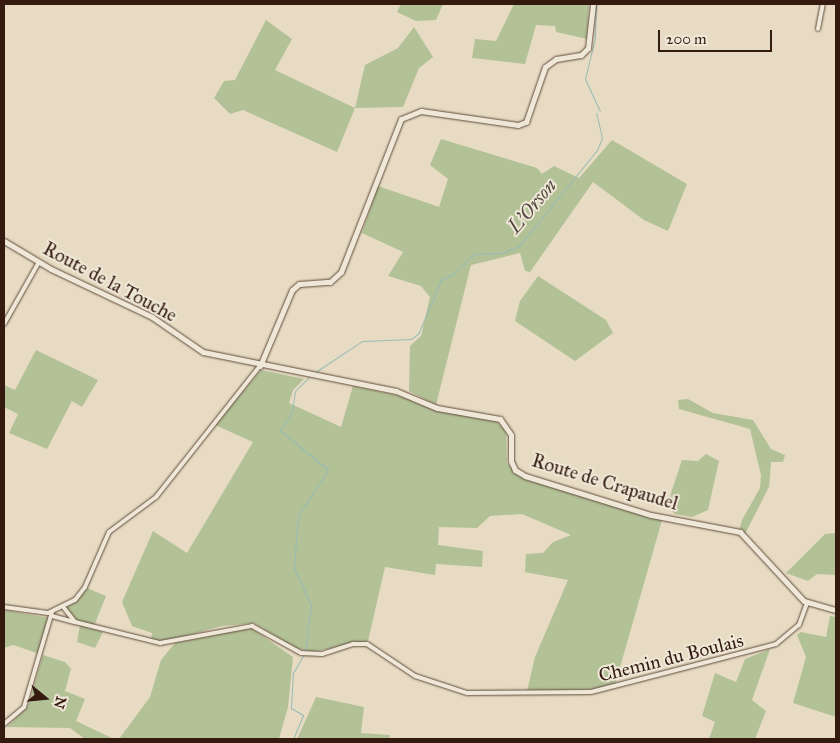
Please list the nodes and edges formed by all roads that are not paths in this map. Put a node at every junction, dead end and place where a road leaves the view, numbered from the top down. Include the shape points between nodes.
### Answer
1 (593, 4) edge
2 (823, 4) edge
3 (818, 29) dead end
4 (4, 240) edge
5 (39, 262) junction
6 (4, 324) edge
7 (260, 366) junction
8 (807, 603) junction
9 (4, 607) edge
10 (64, 608) junction
11 (836, 610) edge
12 (52, 614) junction
13 (75, 622) junction
14 (4, 724) edge

1 - 7 street via 588,48 581,55 556,59 546,67 526,122 518,125 421,111 401,119 341,272 330,282 299,284 292,290
2 - 3 street
4 - 5 street, Route de la Touche
5 - 6 street
5 - 7 street, Route de la Touche via 152,317 203,352
7 - 8 street, Route de Crapaudel via 396,391 437,408 500,419 511,436 515,470 643,513 740,532
7 - 10 street via 156,497 109,532 83,591
8 - 11 street
8 - 13 street, Chemin du Boulais via 799,625 776,644 610,690 489,695 430,682 367,644 353,644 322,654 293,650 252,626 160,643
9 - 12 street
10 - 12 street
10 - 13 street
12 - 13 street
12 - 14 street via 24,707

